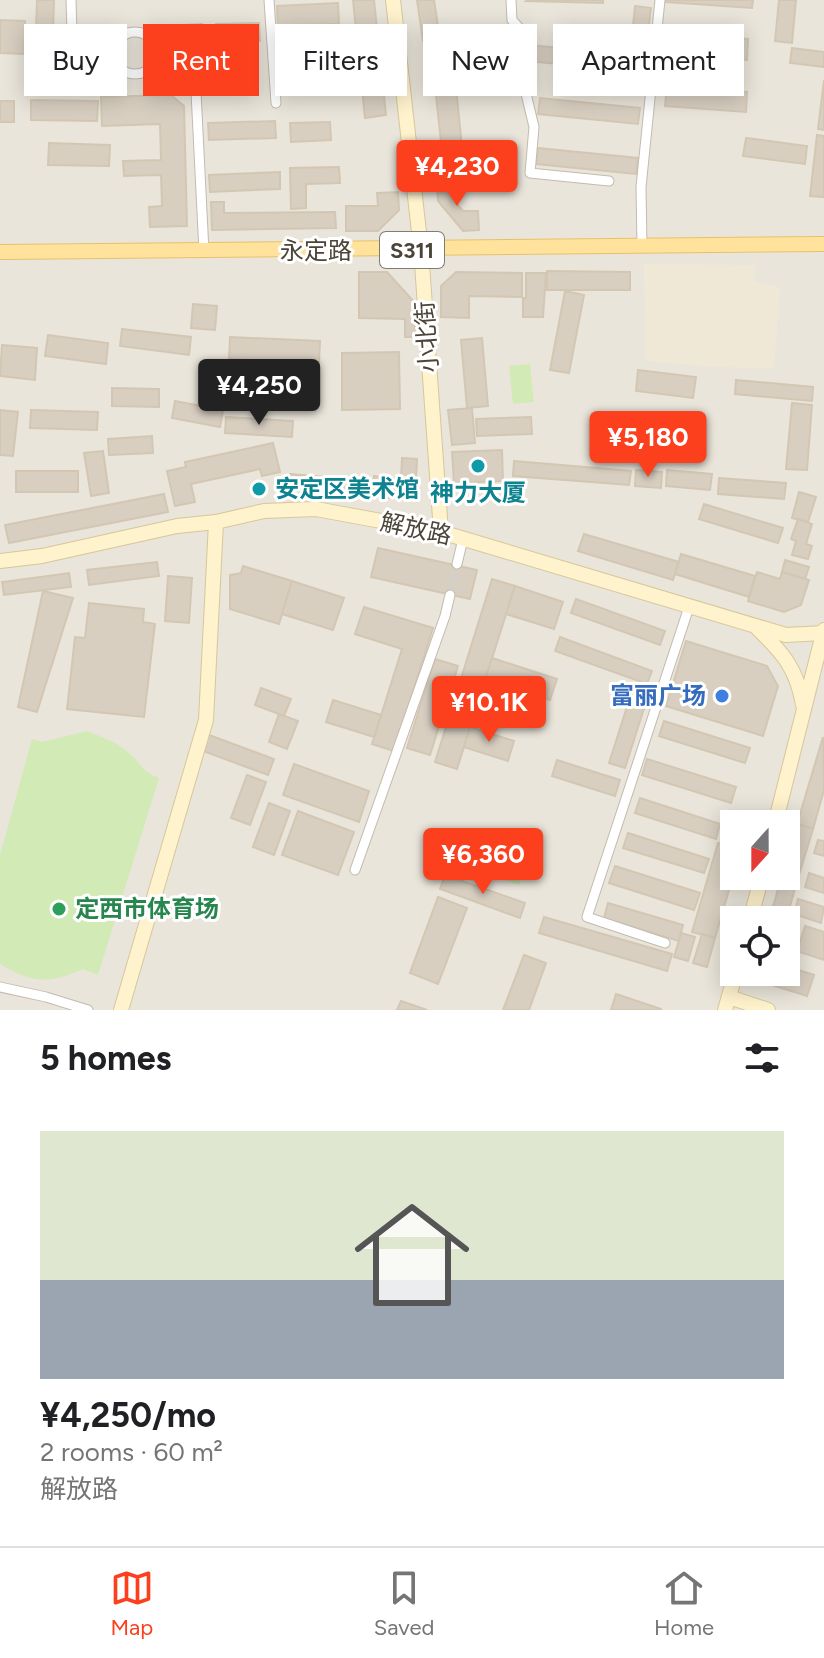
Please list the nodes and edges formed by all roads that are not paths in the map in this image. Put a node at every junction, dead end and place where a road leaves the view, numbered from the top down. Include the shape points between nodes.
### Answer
1 (71, 0) edge
2 (269, 0) edge
3 (393, 0) edge
4 (511, 0) edge
5 (660, 0) edge
6 (72, 24) edge
7 (127, 33) edge
8 (143, 33) edge
9 (196, 96) edge
10 (276, 103) dead end
11 (609, 181) dead end
12 (824, 244) edge
13 (642, 247) junction
14 (421, 250) junction
15 (0, 252) edge
16 (204, 252) junction
17 (216, 522) junction
18 (441, 532) junction
19 (463, 539) junction
20 (0, 561) edge
21 (457, 564) tunnel mouth
22 (450, 595) tunnel mouth
23 (689, 607) junction
24 (755, 626) junction
25 (824, 632) edge
26 (805, 714) junction
27 (779, 810) edge
28 (355, 870) dead end
29 (665, 943) dead end
30 (0, 987) edge
31 (46, 997) junction
32 (727, 1004) edge
33 (41, 1010) edge
34 (88, 1010) edge
35 (121, 1010) edge
36 (768, 1010) edge

1 - 6 street
2 - 10 street
3 - 14 main road, 小北街
4 - 11 street via 512,20 521,30 522,77 534,127 530,173
5 - 13 street via 641,187
7 - 8 street
9 - 16 street
12 - 13 main road, 永定路 / S311
13 - 14 main road, 永定路 / S311
14 - 16 main road, 永定路 / S311
14 - 18 main road, 小北街
15 - 16 main road, 永定路 / S311
17 - 18 main road, 解放路 via 264,511 316,509
17 - 20 main road, 解放路
17 - 35 main road via 206,720
18 - 19 main road, 解放路
19 - 21 street
19 - 23 main road, 解放路
22 - 28 street
23 - 24 main road, 解放路
23 - 29 street via 587,917
24 - 25 main road, 解放路 via 786,635
24 - 26 main road via 783,653 799,681
25 - 26 main road
26 - 27 main road
30 - 31 street
31 - 33 street
31 - 34 street
32 - 36 main road

